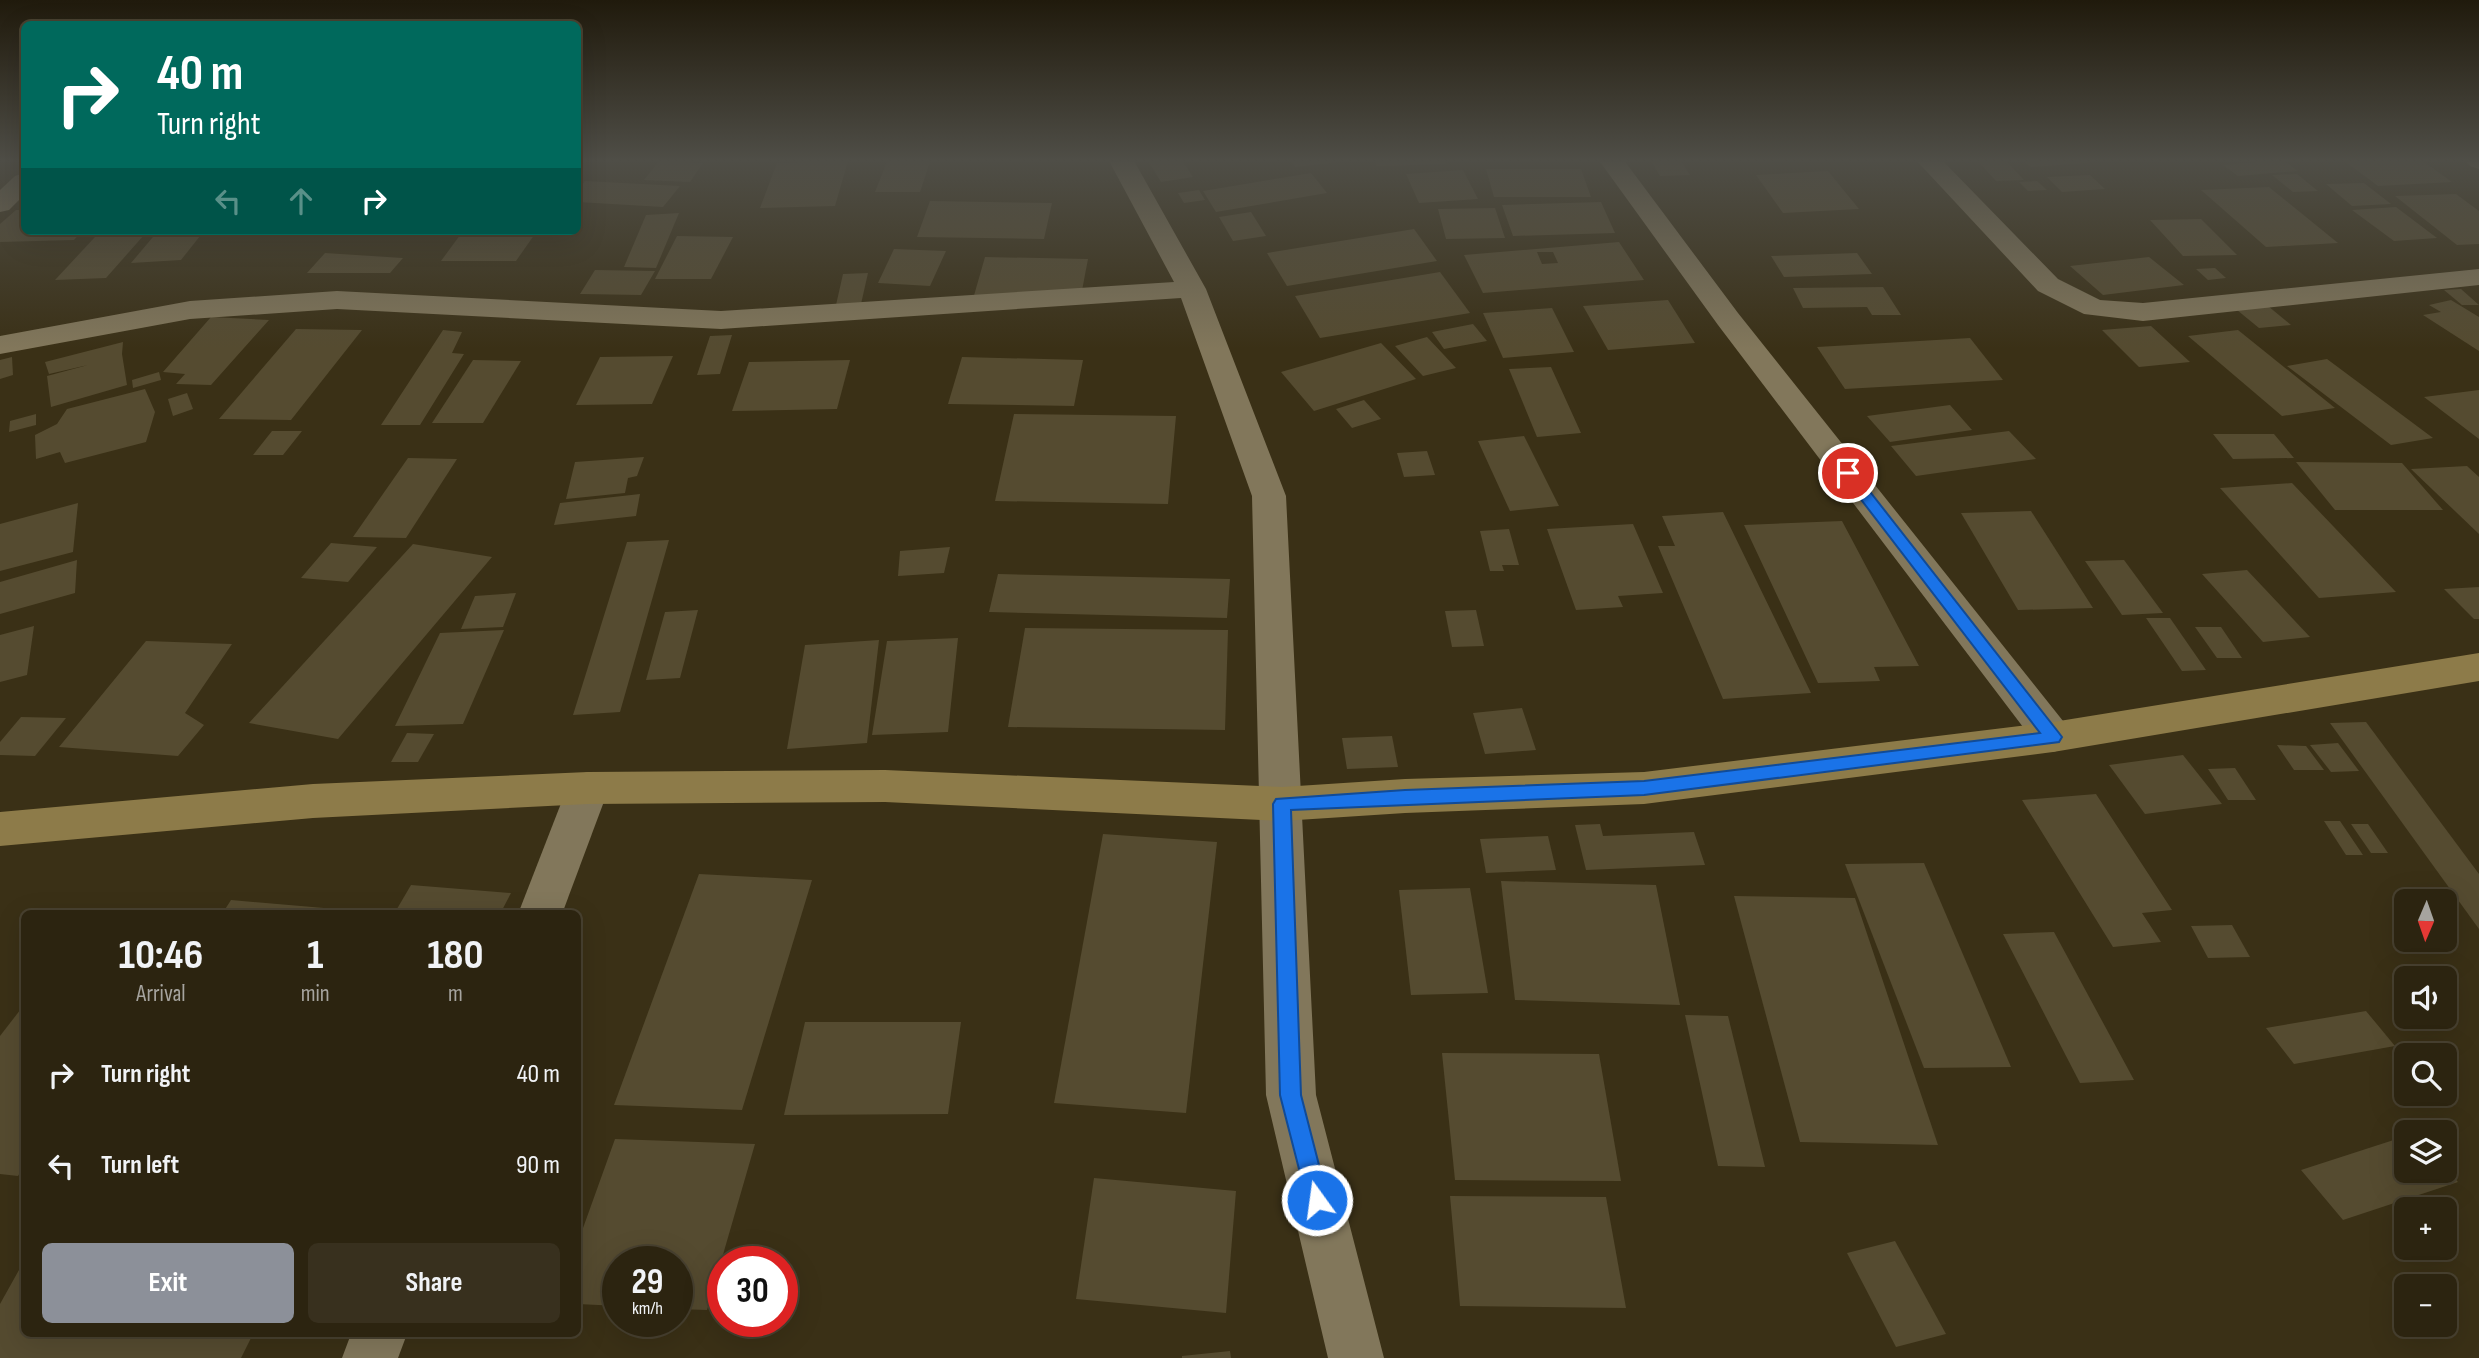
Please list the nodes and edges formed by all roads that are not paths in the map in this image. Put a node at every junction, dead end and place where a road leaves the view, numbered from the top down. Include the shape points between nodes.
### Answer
1 (1156, 222) edge
2 (1657, 222) edge
3 (1988, 222) edge
4 (2479, 277) edge
5 (1192, 289) junction
6 (0, 345) edge
7 (2479, 667) edge
8 (2053, 737) junction
9 (588, 788) junction
10 (1282, 804) junction
11 (0, 830) edge
12 (542, 910) edge
13 (378, 1337) edge
14 (370, 1358) edge
15 (1356, 1358) edge

1 - 5 street
2 - 8 street
3 - 4 street via 2048,285 2094,308 2143,312
5 - 6 street via 721,320 337,300 190,310
5 - 10 street via 1269,496
7 - 8 street
8 - 10 street via 1644,788
9 - 10 street via 885,786
9 - 11 street via 313,801
9 - 12 street
10 - 15 street via 1291,1095
13 - 14 street

